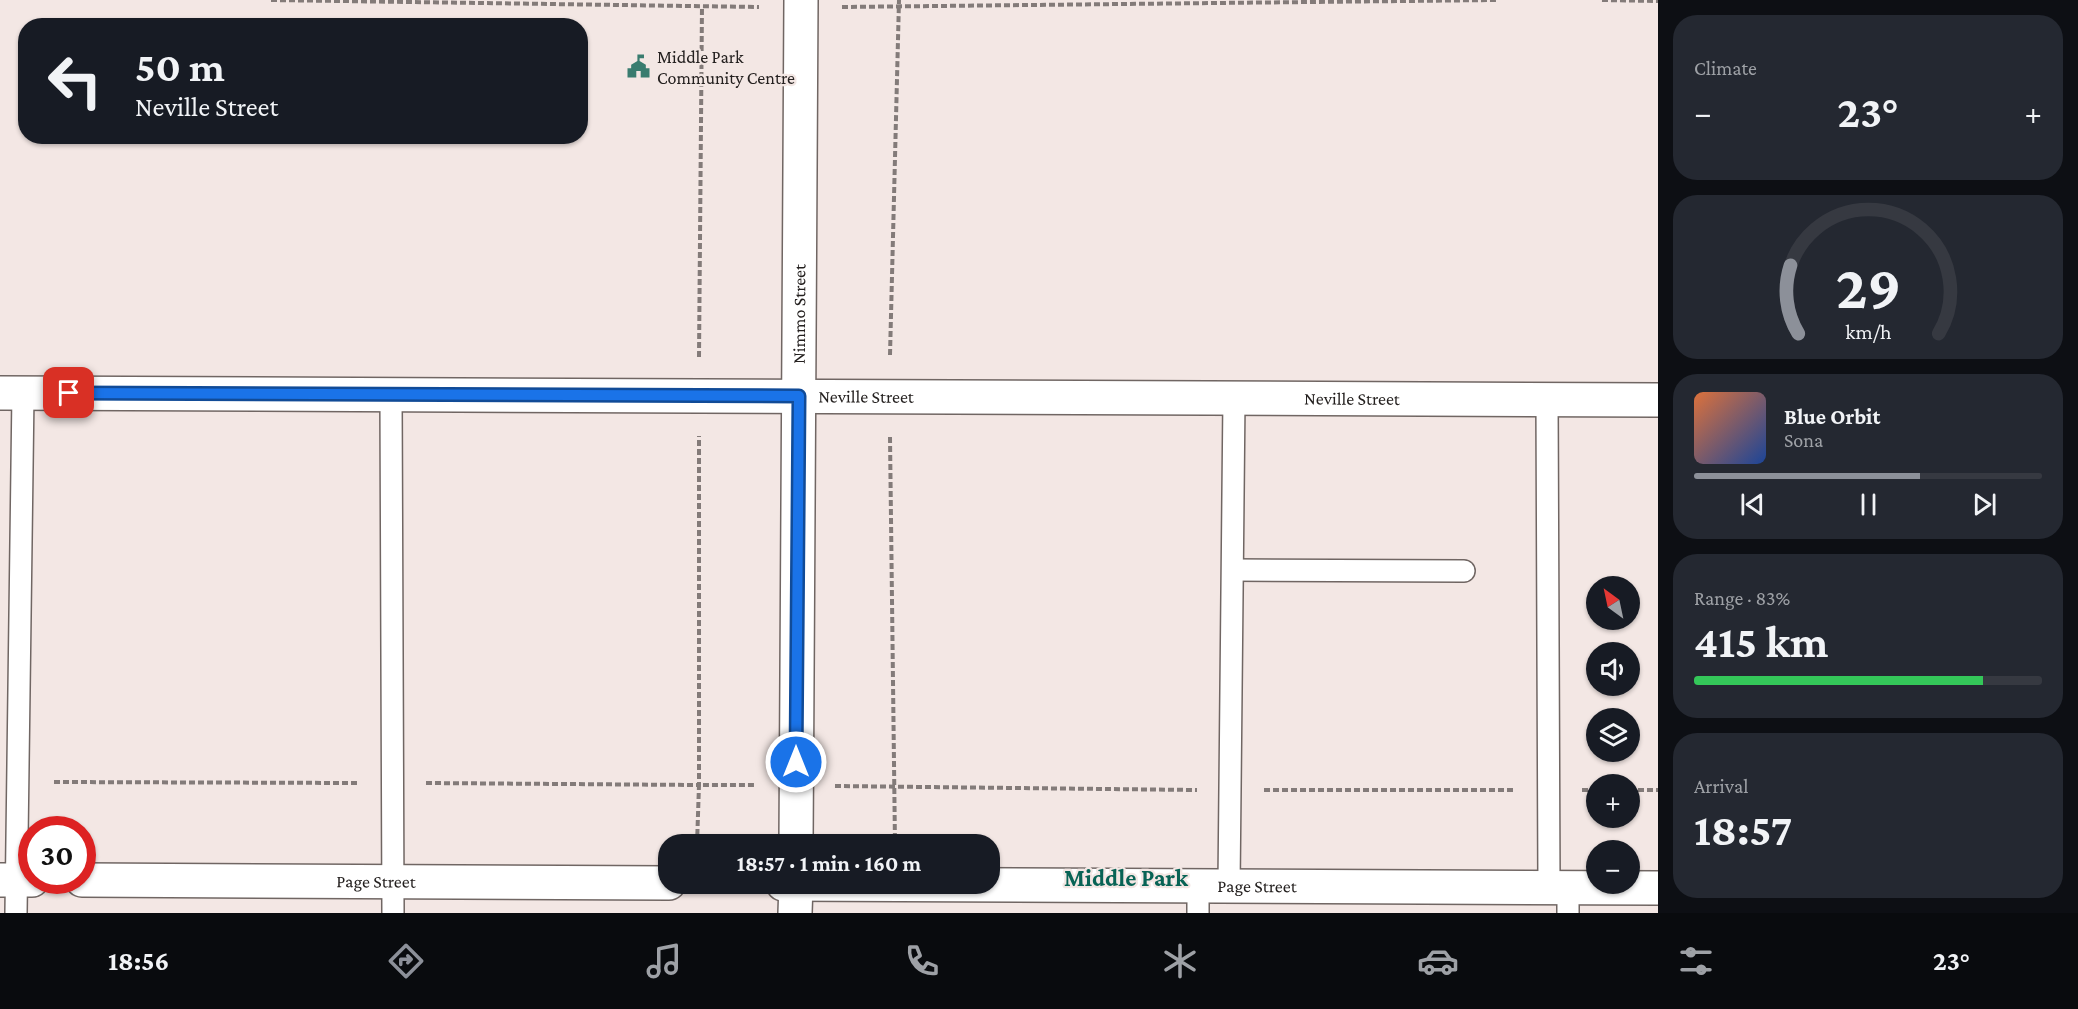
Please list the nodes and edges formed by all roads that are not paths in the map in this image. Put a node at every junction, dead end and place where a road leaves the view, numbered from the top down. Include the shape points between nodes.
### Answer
1 (801, 3) edge
2 (11, 393) edge
3 (391, 395) junction
4 (799, 396) junction
5 (1234, 398) junction
6 (1547, 399) junction
7 (1658, 400) edge
8 (1233, 570) junction
9 (1464, 571) dead end
10 (796, 834) edge
11 (16, 880) edge
12 (96, 881) edge
13 (658, 884) edge
14 (1658, 888) edge
15 (1000, 889) edge
16 (795, 894) edge
17 (1208, 895) edge
18 (1562, 896) edge
19 (393, 898) edge
20 (16, 913) edge
21 (795, 913) edge

1 - 4 street, Nimmo Street
2 - 3 street, Neville Street
2 - 11 lane via 18,781
3 - 4 street, Neville Street
3 - 19 lane
4 - 5 street, Neville Street
4 - 10 street, Nimmo Street
5 - 6 street, Neville Street
5 - 8 lane
6 - 7 street, Neville Street
6 - 18 lane
8 - 9 lane
8 - 17 lane
11 - 20 lane
12 - 19 street, Page Street
13 - 19 street, Page Street
14 - 18 street, Page Street
15 - 17 street, Page Street
16 - 21 street
17 - 18 street, Page Street

